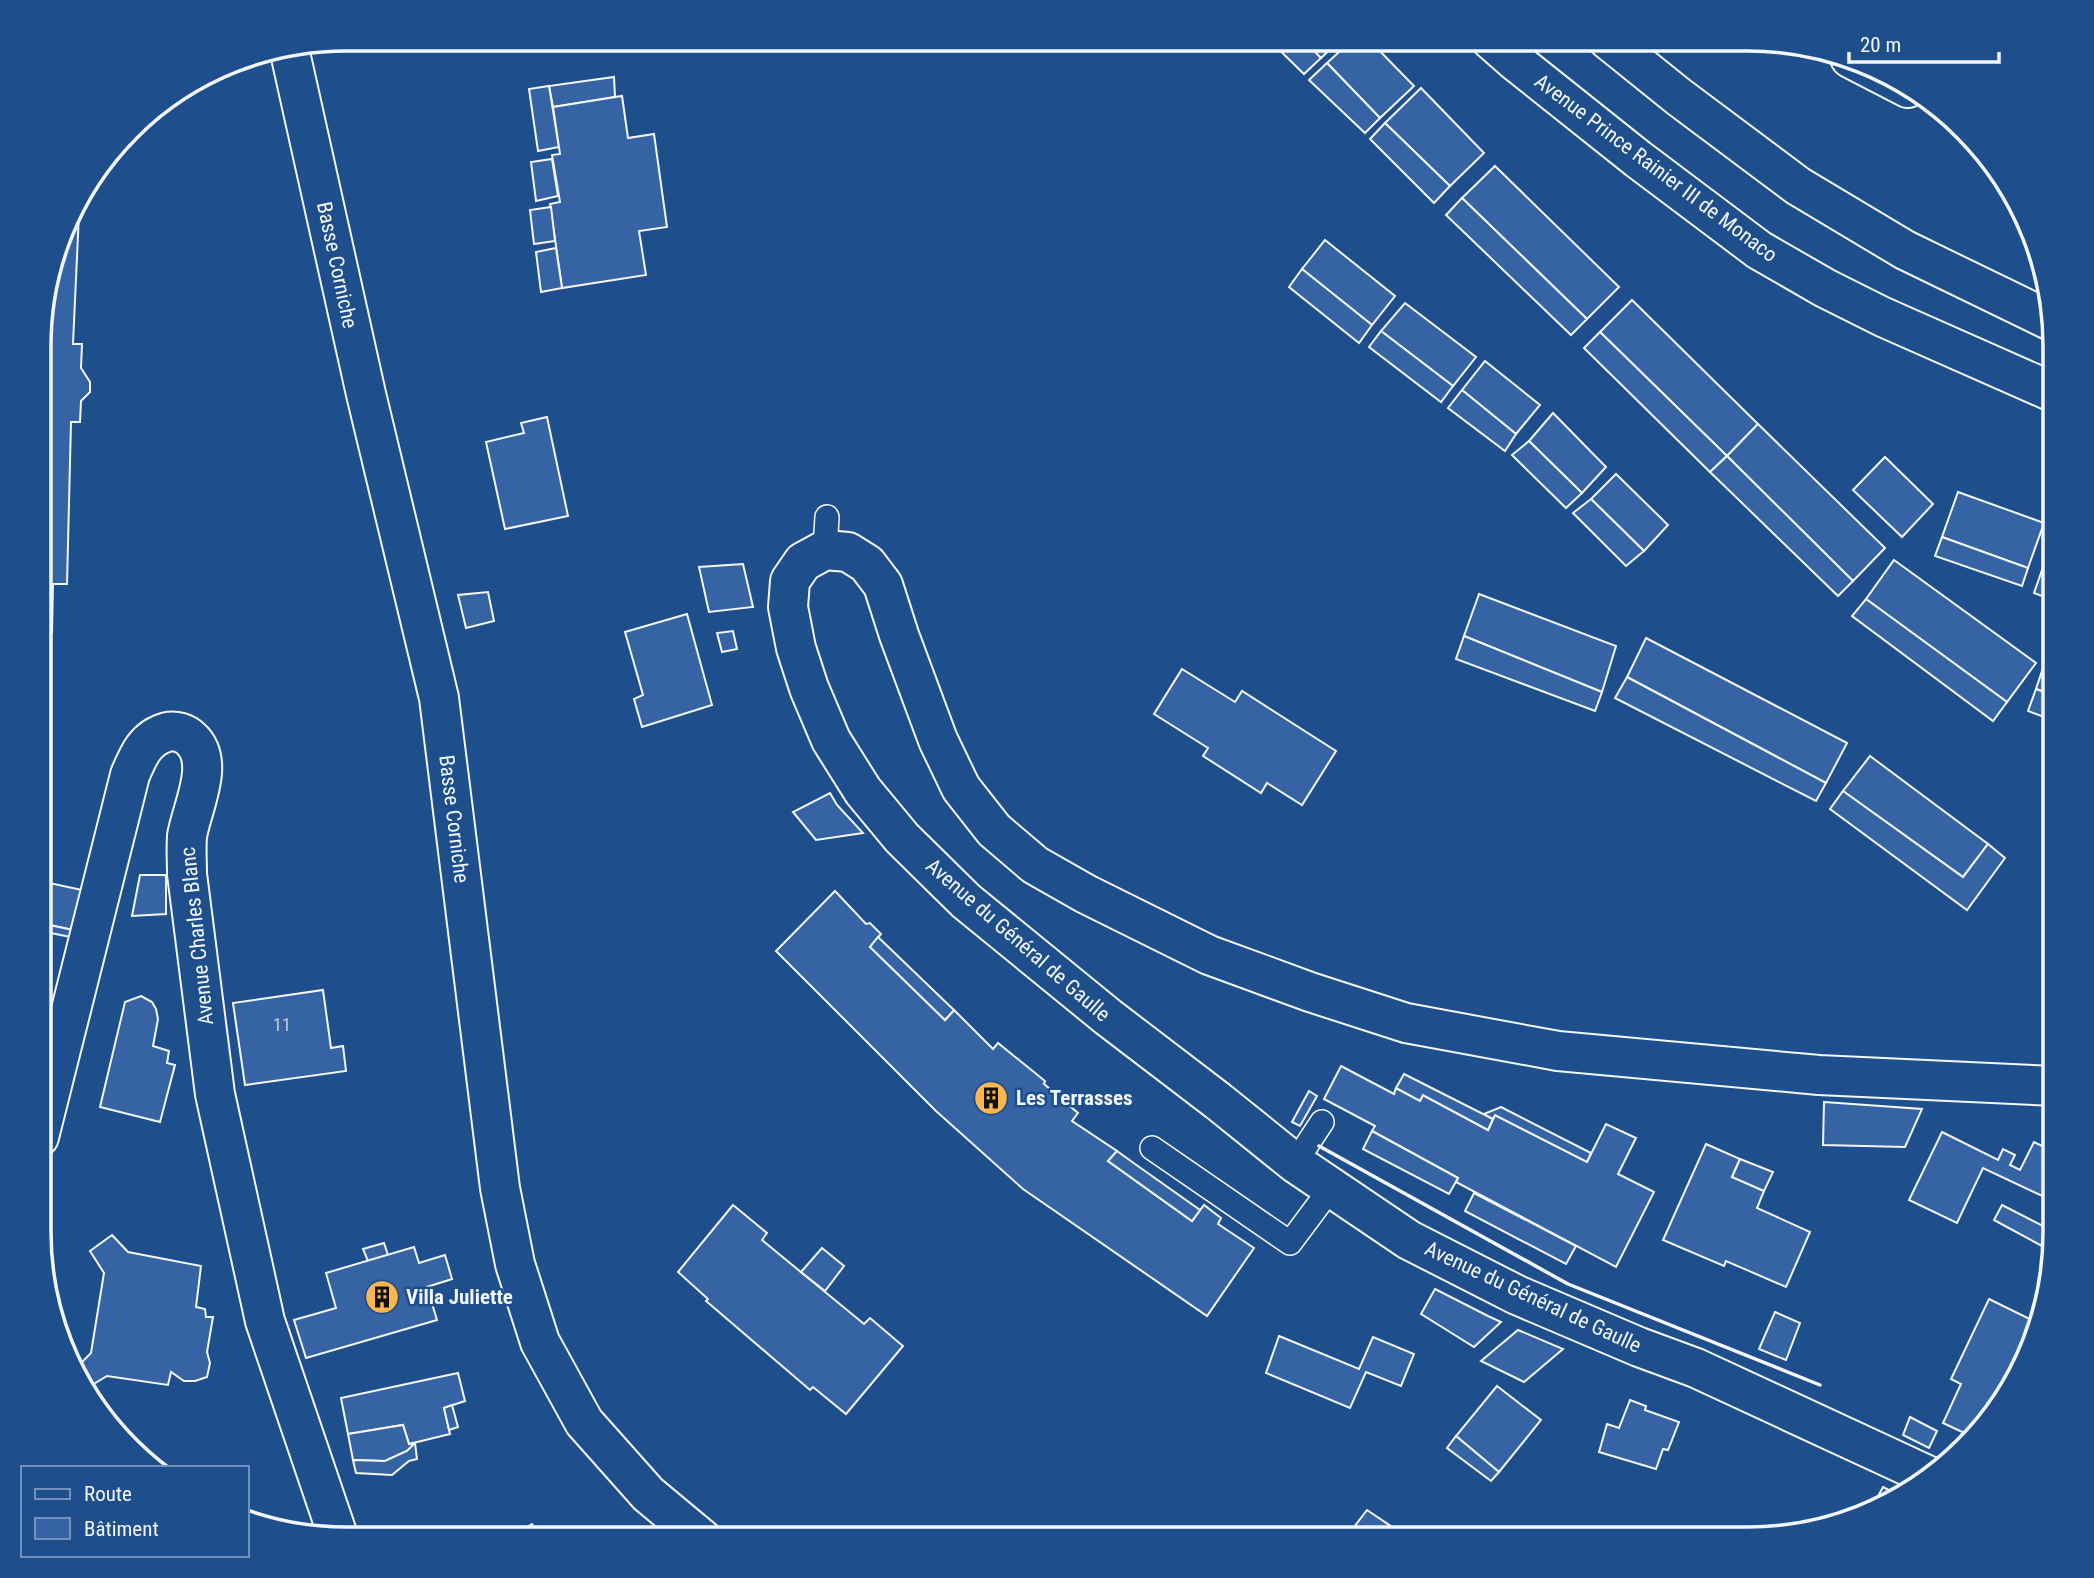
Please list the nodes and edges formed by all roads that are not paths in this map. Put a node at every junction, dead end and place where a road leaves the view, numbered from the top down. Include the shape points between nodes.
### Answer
1 (1504, 51) edge
2 (1622, 51) edge
3 (291, 56) edge
4 (2042, 317) edge
5 (2043, 388) edge
6 (2043, 1085) edge
7 (51, 1090) edge
8 (1322, 1122) dead end
9 (1152, 1148) dead end
10 (1295, 1163) junction
11 (1331, 1188) junction
12 (1920, 1472) edge
13 (335, 1527) edge
14 (688, 1527) edge

1 - 5 street, Avenue Prince Rainier III de Monaco via 1759,250 1883,317
2 - 4 street via 1798,186 1905,250
3 - 14 street, Basse Corniche via 439,698 500,1188 515,1264 540,1342 584,1422 648,1494
6 - 10 street, Avenue du Général de Gaulle via 1819,1075 1558,1051 1406,1023 1209,954 1035,865 994,830 961,788 938,740 883,585 867,564 826,534 790,581 788,607 809,688 831,740 863,791 902,838 966,901
7 - 13 street, Avenue Charles Blanc via 130,775 140,752 156,735 172,730 189,736 200,748 203,769 187,838 187,874 215,1094 265,1321
8 - 10 lane
9 - 11 lane via 1290,1243
10 - 11 street, Avenue du Général de Gaulle
11 - 12 street, Avenue du Général de Gaulle via 1409,1240 1517,1295 1696,1368

